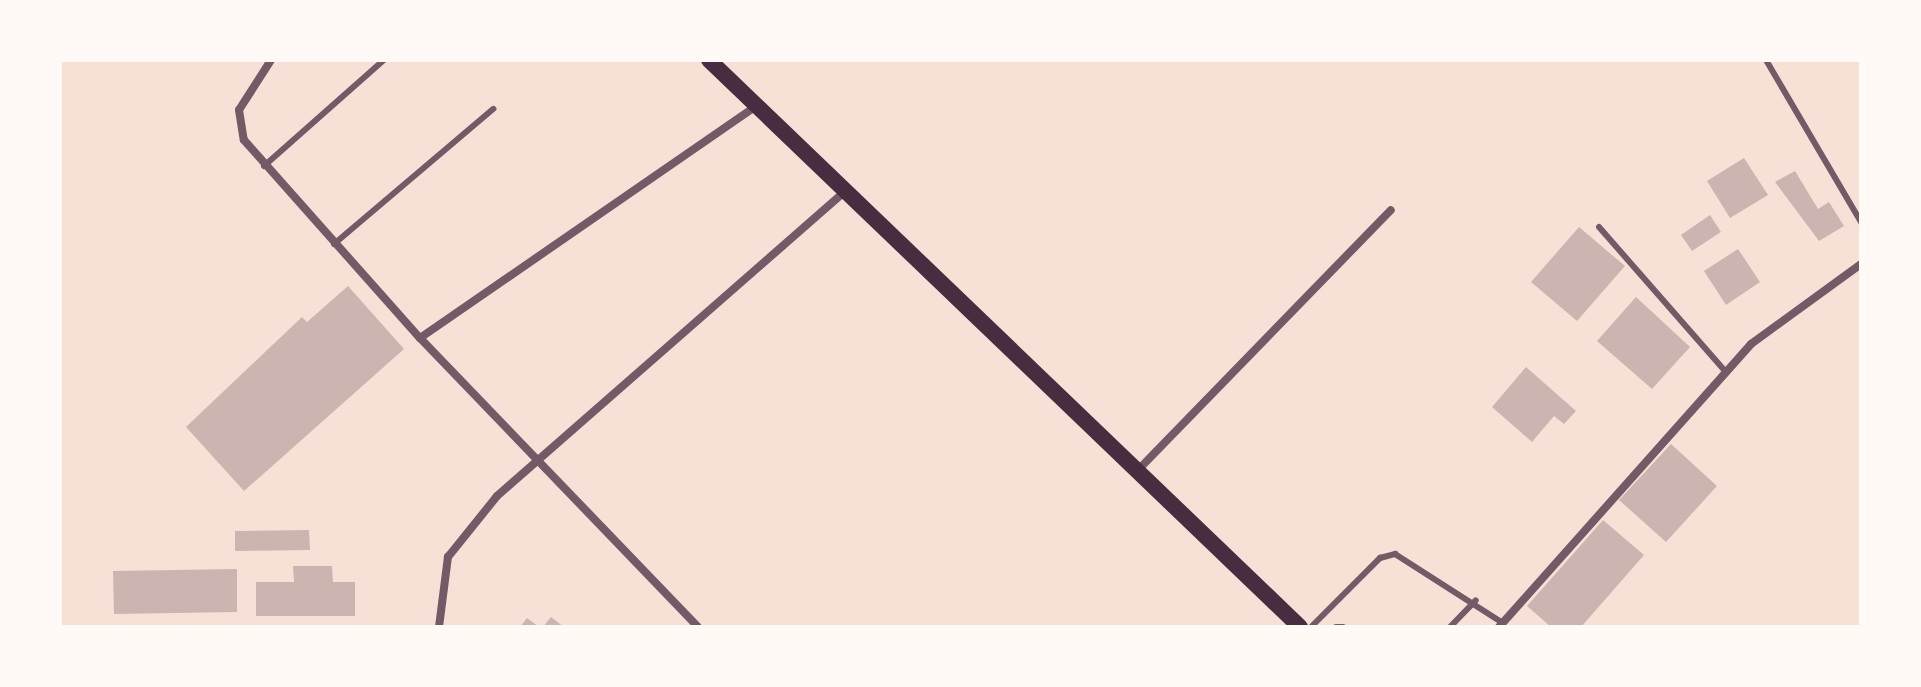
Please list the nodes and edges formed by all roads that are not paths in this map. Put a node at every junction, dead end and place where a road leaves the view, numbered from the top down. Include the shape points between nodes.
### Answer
1 (271, 60) edge
2 (384, 60) edge
3 (709, 60) edge
4 (1766, 60) edge
5 (756, 106) junction
6 (493, 109) dead end
7 (264, 166) junction
8 (846, 191) junction
9 (1391, 210) dead end
10 (1861, 222) edge
11 (1599, 227) dead end
12 (334, 245) junction
13 (1861, 264) edge
14 (420, 338) junction
15 (1726, 372) junction
16 (539, 455) junction
17 (1139, 469) junction
18 (1476, 600) junction
19 (1501, 625) edge
20 (439, 627) edge
21 (698, 627) edge
22 (1300, 627) edge
23 (1311, 627) edge
24 (1336, 627) edge
25 (1343, 627) edge
26 (1450, 627) edge

1 - 7 street via 239,110 244,140
2 - 7 lane
3 - 5 main road
4 - 10 lane
5 - 8 main road
5 - 14 street
6 - 12 lane
7 - 12 street
8 - 16 street
8 - 17 main road
9 - 17 street
11 - 15 lane
12 - 14 street
13 - 15 street via 1751,344
14 - 16 street
15 - 19 street
16 - 20 street via 454,545
16 - 21 street
17 - 22 main road
18 - 19 lane
18 - 23 lane via 1387,555
18 - 26 lane
24 - 25 lane

